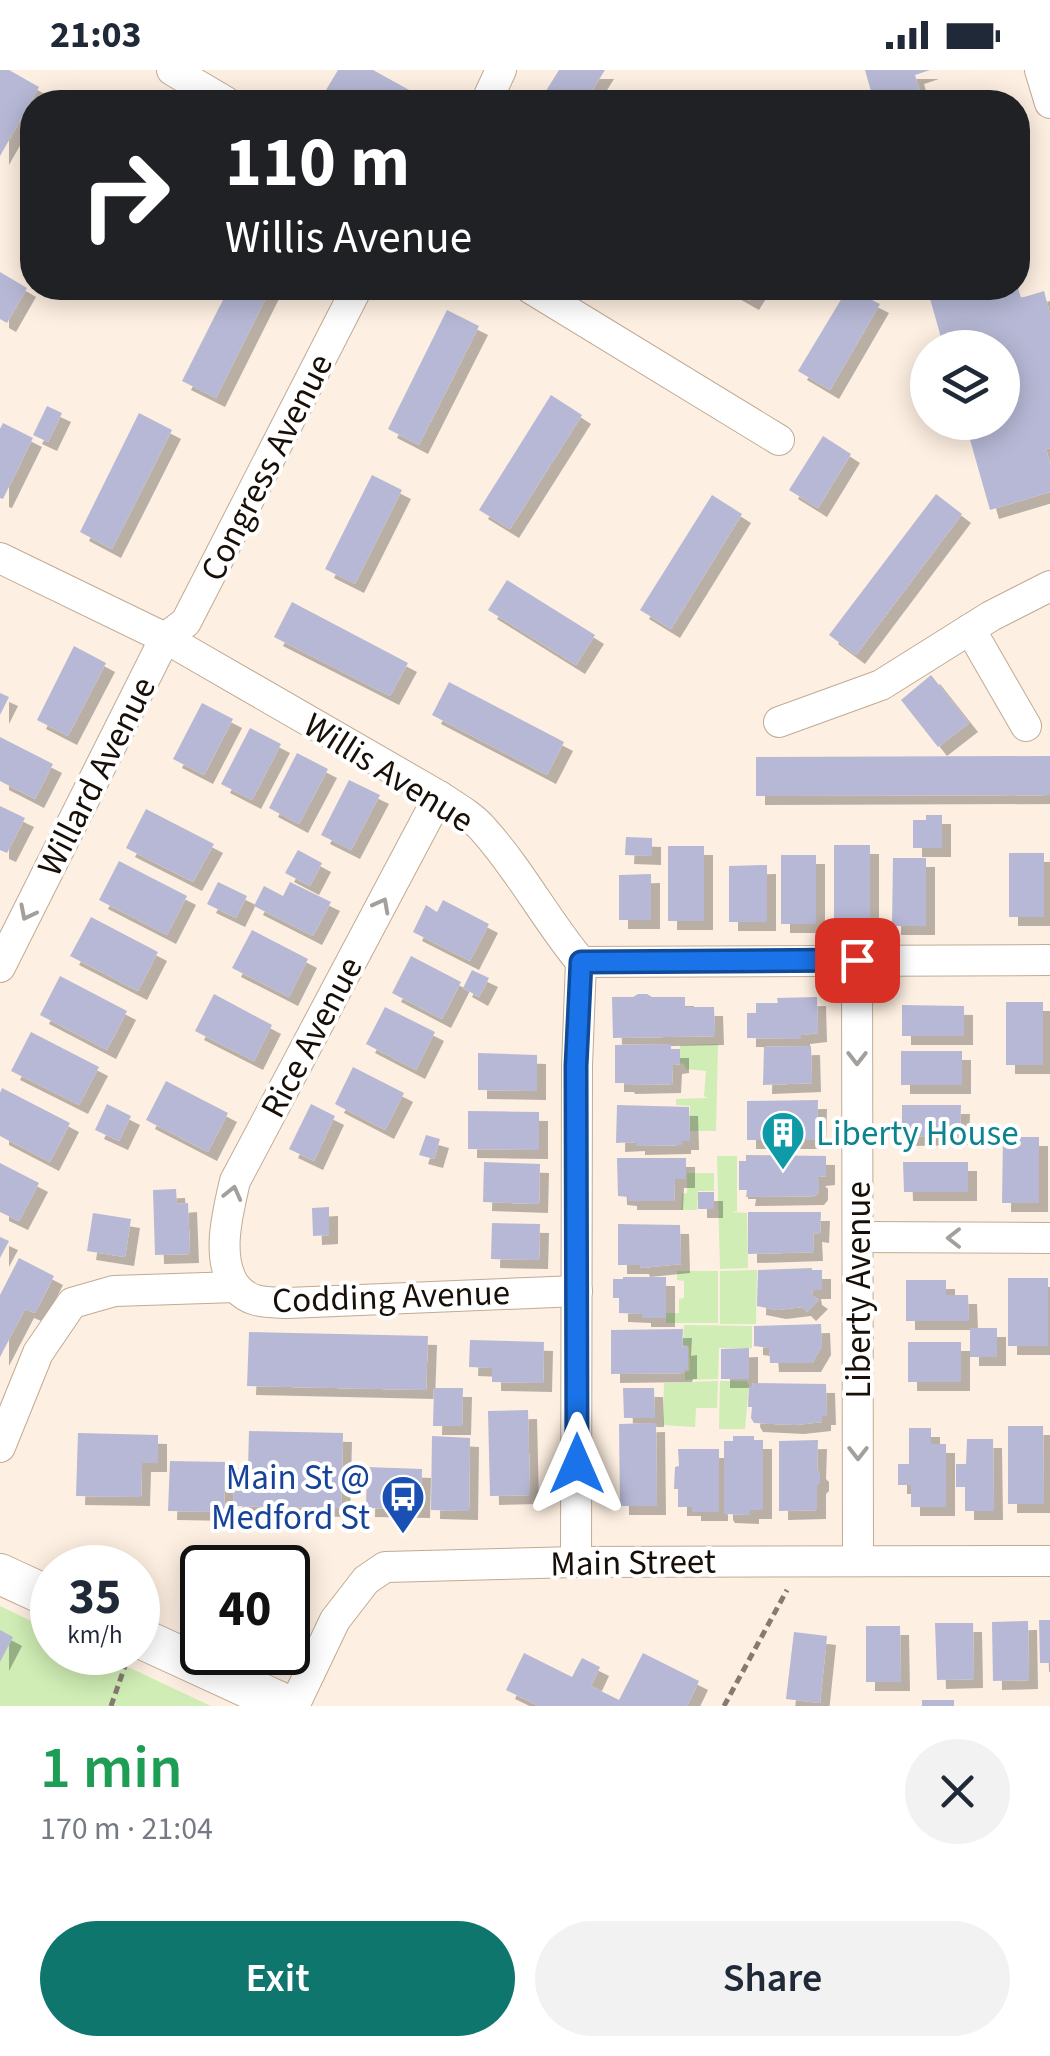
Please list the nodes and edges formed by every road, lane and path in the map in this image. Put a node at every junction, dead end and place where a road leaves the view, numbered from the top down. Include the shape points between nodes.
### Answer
1 (172, 70) edge
2 (1040, 70) edge
3 (206, 90) edge
4 (1050, 103) edge
5 (351, 300) edge
6 (550, 300) edge
7 (779, 440) dead end
8 (0, 558) edge
9 (1050, 586) edge
10 (970, 630) junction
11 (165, 638) junction
12 (778, 722) dead end
13 (1026, 726) dead end
14 (440, 796) junction
15 (857, 960) junction
16 (1050, 960) edge
17 (581, 962) junction
18 (0, 967) edge
19 (858, 1237) junction
20 (1050, 1238) edge
21 (236, 1288) junction
22 (578, 1290) junction
23 (0, 1447) edge
24 (800, 1560) junction
25 (858, 1560) junction
26 (1050, 1561) edge
27 (576, 1562) junction
28 (0, 1574) edge
29 (30, 1588) edge
30 (160, 1647) edge
31 (121, 1675) edge
32 (111, 1706) edge
33 (291, 1706) edge
34 (724, 1706) edge

1 - 3 street
2 - 4 street
5 - 11 street, Congress Avenue via 186,622
6 - 7 street
8 - 11 street, Willis Avenue
9 - 10 street
10 - 12 street via 881,685
10 - 13 street
11 - 14 street, Willis Avenue
11 -> 18 street, Willard Avenue
14 - 17 street, Willis Avenue via 481,826
21 -> 14 street, Rice Avenue via 226,1258 235,1181
15 - 16 street
15 - 17 street
15 -> 19 street, Liberty Avenue
17 - 22 street
20 -> 19 street
19 -> 25 street, Liberty Avenue
21 - 22 street, Codding Avenue via 260,1302 288,1303
21 - 23 street, Codding Avenue via 114,1291 72,1303 38,1353
22 - 27 street
24 - 25 street, Main Street
24 - 27 street, Main Street
24 - 34 path
25 - 26 street, Main Street
27 - 33 street, Main Street via 385,1567 335,1620
28 - 29 main road
30 - 33 main road
31 - 32 path

